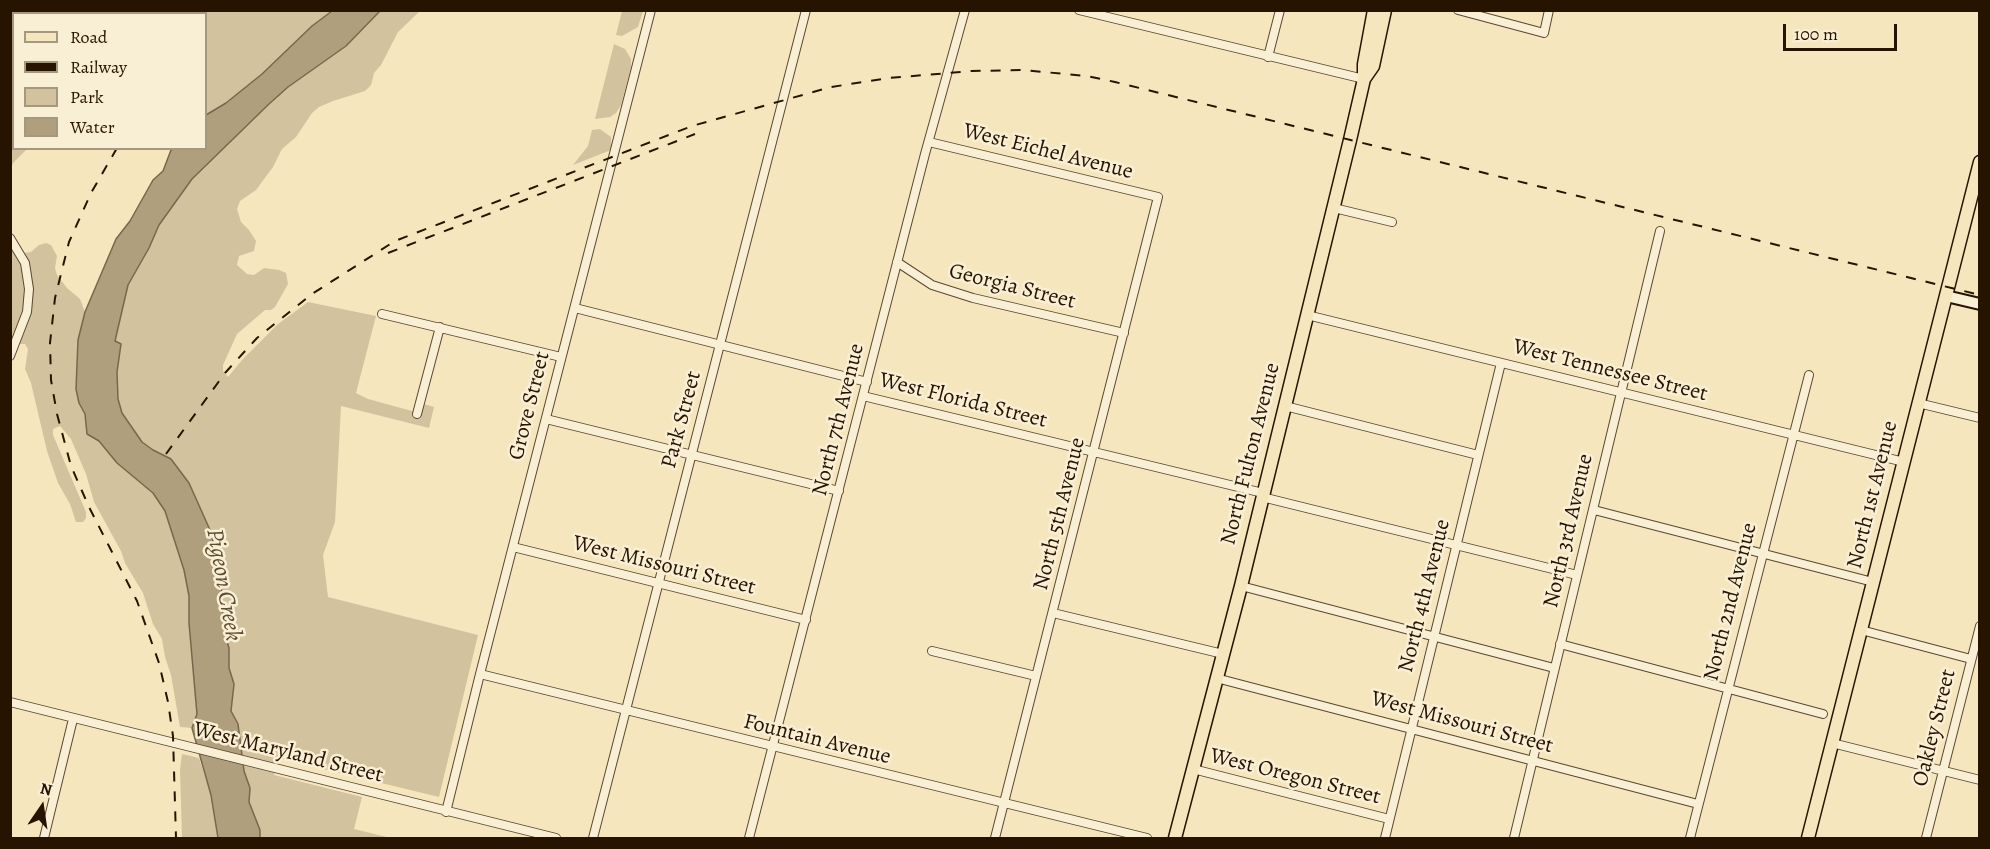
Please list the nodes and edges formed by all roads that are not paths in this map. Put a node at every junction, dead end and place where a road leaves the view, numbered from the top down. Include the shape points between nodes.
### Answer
1 (651, 10) edge
2 (806, 10) edge
3 (965, 10) edge
4 (1079, 10) edge
5 (1280, 10) edge
6 (1374, 10) edge
7 (1385, 10) edge
8 (1458, 10) edge
9 (1549, 10) edge
10 (1268, 57) junction
11 (1364, 79) junction
12 (929, 142) junction
13 (1979, 168) edge
14 (1158, 197) joint
15 (1334, 208) junction
16 (1392, 222) dead end
17 (1660, 231) dead end
18 (10, 238) edge
19 (897, 262) junction
20 (1946, 296) junction
21 (1980, 304) edge
22 (575, 308) junction
23 (382, 314) dead end
24 (1307, 315) junction
25 (440, 327) junction
26 (1124, 333) junction
27 (720, 345) junction
28 (10, 356) edge
29 (561, 357) junction
30 (1501, 363) junction
31 (1809, 375) dead end
32 (867, 382) junction
33 (1622, 393) junction
34 (863, 396) junction
35 (1918, 403) junction
36 (1285, 406) junction
37 (417, 414) dead end
38 (1980, 418) edge
39 (546, 419) junction
40 (1793, 435) junction
41 (1094, 452) junction
42 (691, 455) junction
43 (1478, 455) junction
44 (1904, 462) junction
45 (839, 491) junction
46 (1263, 495) junction
47 (1594, 510) junction
48 (1456, 545) junction
49 (513, 547) junction
50 (1763, 554) junction
51 (1577, 575) junction
52 (1873, 582) junction
53 (658, 583) junction
54 (1241, 586) junction
55 (1053, 613) junction
56 (806, 620) junction
57 (1980, 626) edge
58 (1861, 630) junction
59 (1434, 637) junction
60 (1560, 644) junction
61 (932, 651) dead end
62 (1222, 654) junction
63 (1971, 659) junction
64 (1554, 668) junction
65 (480, 674) junction
66 (1036, 676) junction
67 (1216, 678) junction
68 (1728, 688) junction
69 (10, 702) edge
70 (626, 711) junction
71 (1823, 714) dead end
72 (74, 718) junction
73 (1412, 729) junction
74 (1832, 743) junction
75 (772, 747) junction
76 (1533, 760) junction
77 (1193, 770) junction
78 (1943, 771) junction
79 (1980, 780) edge
80 (1003, 803) junction
81 (1698, 804) junction
82 (446, 812) junction
83 (1389, 819) junction
84 (44, 838) edge
85 (556, 838) edge
86 (593, 838) edge
87 (749, 838) edge
88 (995, 838) edge
89 (1147, 838) edge
90 (1175, 838) edge
91 (1384, 838) edge
92 (1514, 838) edge
93 (1690, 838) edge
94 (1808, 838) edge
95 (1926, 838) edge

1 - 22 street, Grove Street
2 - 27 street, Park Street
3 - 12 street, North 7th Avenue
4 - 10 street
5 - 10 street
6 - 11 main road, North Fulton Avenue
7 - 11 main road, North Fulton Avenue via 1373,66
8 - 9 street via 1544,33
10 - 11 street
11 - 15 main road, North Fulton Avenue
12 - 14 street, West Eichel Avenue
12 - 19 street, North 7th Avenue
13 - 20 main road, North 1st Avenue
14 - 26 street, North 5th Avenue
15 - 16 street
15 - 24 main road, North Fulton Avenue
17 - 33 street, North 3rd Avenue
18 - 28 street via 25,263 29,289 27,312
19 - 26 street, Georgia Street via 932,285 973,298
19 - 32 street, North 7th Avenue
20 - 21 street
20 - 35 main road, North 1st Avenue
22 - 27 street, West Florida Street
22 - 29 street, Grove Street
23 - 25 street
24 - 30 street, West Tennessee Street
24 - 36 main road, North Fulton Avenue
25 - 29 street
25 - 37 street
26 - 41 street, North 5th Avenue
27 - 32 street, West Florida Street
27 - 42 street, Park Street
29 - 39 street, Grove Street
30 - 33 street, West Tennessee Street
30 - 43 street, North 4th Avenue
31 - 40 street, North 2nd Avenue
32 - 34 street, North 7th Avenue
33 - 40 street, West Tennessee Street
33 - 47 street, North 3rd Avenue
34 - 41 street, West Florida Street
34 - 45 street, North 7th Avenue
35 - 38 street
35 - 44 main road, North 1st Avenue
36 - 43 street
36 - 46 main road, North Fulton Avenue
39 - 42 street
39 - 49 street, Grove Street
40 - 44 street, West Tennessee Street
40 - 50 street, North 2nd Avenue
41 - 46 street, West Florida Street
41 - 55 street, North 5th Avenue
42 - 45 street
42 - 53 street, Park Street
43 - 48 street, North 4th Avenue
44 - 52 main road, North 1st Avenue
45 - 56 street, North 7th Avenue
46 - 48 street, West Florida Street
46 - 54 main road, North Fulton Avenue
47 - 50 street
47 - 51 street, North 3rd Avenue
48 - 51 street, West Florida Street
48 - 59 street, North 4th Avenue
49 - 53 street, West Missouri Street
49 - 65 street, Grove Street
50 - 52 street
50 - 68 street, North 2nd Avenue
51 - 60 street, North 3rd Avenue
52 - 58 main road, North 1st Avenue
53 - 56 street, West Missouri Street
53 - 70 street, Park Street
54 - 59 street
54 - 62 main road, North Fulton Avenue
55 - 62 street
55 - 66 street, North 5th Avenue
56 - 75 street, North 7th Avenue
57 - 63 street, Oakley Street
58 - 63 street
58 - 74 main road, North 1st Avenue
59 - 64 street
59 - 73 street, North 4th Avenue
60 - 64 street, North 3rd Avenue
60 - 68 street
61 - 66 street
62 - 67 main road, North Fulton Avenue
63 - 78 street, Oakley Street
64 - 76 street, North 3rd Avenue
65 - 70 street, Fountain Avenue
65 - 82 street, Grove Street
66 - 80 street, North 5th Avenue
67 - 73 street, West Missouri Street
67 - 77 main road, North Fulton Avenue
68 - 71 street
68 - 81 street, North 2nd Avenue
69 - 72 street, West Maryland Street
70 - 75 street, Fountain Avenue
70 - 86 street, Park Street
72 - 82 street, West Maryland Street
72 - 84 street
73 - 76 street, West Missouri Street
73 - 83 street, North 4th Avenue
74 - 78 street
74 - 94 main road, North 1st Avenue
75 - 80 street, Fountain Avenue
75 - 87 street, North 7th Avenue
76 - 81 street, West Missouri Street
76 - 92 street, North 3rd Avenue
77 - 83 street, West Oregon Street
77 - 90 main road, North Fulton Avenue
78 - 79 street
78 - 95 street, Oakley Street
80 - 88 street, North 5th Avenue
80 - 89 street, Fountain Avenue
81 - 93 street, North 2nd Avenue
82 - 85 street, West Maryland Street
83 - 91 street, North 4th Avenue

